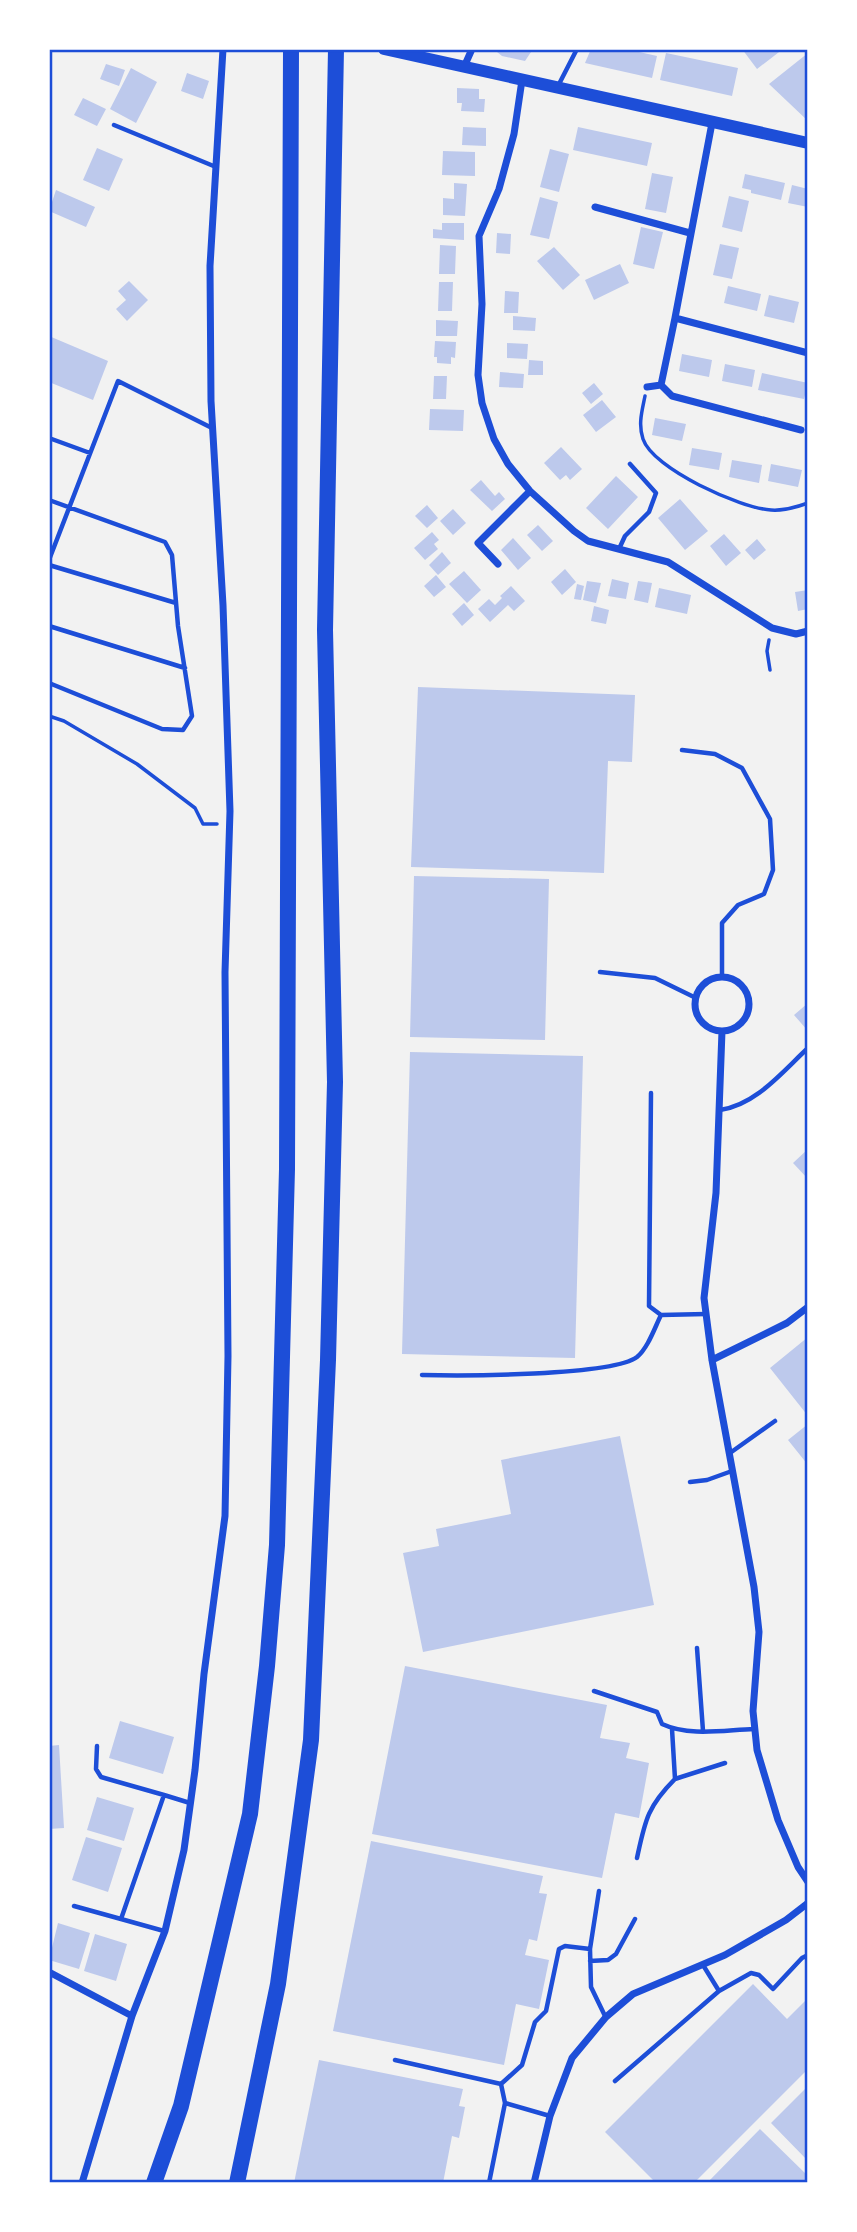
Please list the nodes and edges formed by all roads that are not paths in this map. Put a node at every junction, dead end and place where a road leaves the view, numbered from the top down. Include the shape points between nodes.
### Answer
1 (223, 49) edge
2 (291, 49) edge
3 (336, 49) edge
4 (384, 49) edge
5 (471, 49) edge
6 (577, 49) edge
7 (464, 67) junction
8 (522, 80) junction
9 (558, 87) junction
10 (712, 123) junction
11 (114, 125) dead end
12 (808, 143) edge
13 (217, 167) junction
14 (595, 207) dead end
15 (690, 233) junction
16 (674, 318) junction
17 (808, 353) edge
18 (661, 385) junction
19 (647, 387) road end
20 (212, 429) junction
21 (801, 430) dead end
22 (49, 438) edge
23 (90, 453) junction
24 (630, 464) dead end
25 (530, 491) junction
26 (49, 500) edge
27 (69, 508) junction
28 (619, 550) junction
29 (49, 563) edge
30 (498, 564) dead end
31 (176, 603) junction
32 (49, 626) edge
33 (808, 631) edge
34 (185, 668) junction
35 (49, 683) edge
36 (682, 750) dead end
37 (600, 972) dead end
38 (722, 977) junction
39 (696, 998) junction
40 (722, 1031) junction
41 (808, 1048) edge
42 (651, 1093) dead end
43 (719, 1110) junction
44 (808, 1307) edge
45 (706, 1314) junction
46 (662, 1315) junction
47 (712, 1360) junction
48 (422, 1375) dead end
49 (775, 1421) dead end
50 (729, 1454) junction
51 (732, 1471) junction
52 (691, 1482) dead end
53 (697, 1648) dead end
54 (594, 1691) dead end
55 (672, 1729) junction
56 (755, 1729) junction
57 (703, 1731) junction
58 (97, 1746) dead end
59 (725, 1763) dead end
60 (675, 1779) junction
61 (164, 1795) junction
62 (191, 1803) junction
63 (637, 1858) dead end
64 (808, 1882) edge
65 (599, 1891) dead end
66 (808, 1903) edge
67 (74, 1906) dead end
68 (121, 1919) junction
69 (635, 1919) dead end
70 (165, 1931) junction
71 (590, 1949) junction
72 (808, 1955) edge
73 (590, 1961) junction
74 (703, 1964) junction
75 (49, 1972) edge
76 (719, 1991) junction
77 (132, 2016) junction
78 (606, 2017) junction
79 (395, 2060) dead end
80 (614, 2081) dead end
81 (501, 2084) junction
82 (505, 2103) junction
83 (550, 2116) junction
84 (82, 2183) edge
85 (154, 2183) edge
86 (237, 2183) edge
87 (489, 2183) edge
88 (534, 2183) edge

1 - 13 street
2 - 85 highway via 287,1169 277,1545 250,1814 181,2106
3 - 86 highway via 325,631 335,1082 313,1699 278,1984
4 - 7 main road
5 - 7 street
6 - 9 lane
7 - 8 main road
8 - 9 main road
8 - 25 street via 499,189 479,236 478,375 494,439
9 - 10 main road
10 - 12 main road
10 - 15 street
11 - 13 lane
13 - 20 street via 210,266
14 - 15 street
15 - 16 street
16 - 17 street
16 - 18 street
18 - 19 street
18 - 21 street via 672,396
20 - 23 lane via 118,381
20 - 62 street via 229,824 225,972 228,1356 225,1516
22 - 23 lane
23 - 27 lane
24 - 28 lane via 656,493 649,512 625,536
25 - 28 street via 588,541
25 - 30 street via 478,543
26 - 27 lane
27 - 29 lane
27 - 31 lane via 165,542 173,555
28 - 33 street via 668,562 772,628 796,634
29 - 31 lane
31 - 34 lane
32 - 34 lane
34 - 35 lane via 192,716 183,730 162,729
36 - 38 lane via 715,754 741,768 770,819 773,870 764,894 738,905 722,923
37 - 39 lane via 655,978
38 - 39 street via 703,985
38 - 40 street via 741,985 749,1004 741,1023
39 - 40 street via 703,1023
40 - 43 street
41 - 43 lane via 752,1099
42 - 46 lane via 649,1306
43 - 45 street
44 - 47 street via 787,1323
45 - 46 lane
45 - 47 street
46 - 48 lane via 637,1356 620,1364 495,1375
47 - 50 street
49 - 50 lane
50 - 51 street
51 - 52 lane
51 - 56 street via 759,1632
53 - 57 lane
54 - 55 lane via 657,1712 662,1724
55 - 57 lane
55 - 60 lane
56 - 57 lane
56 - 64 street via 778,1820
58 - 61 lane via 96,1769 101,1777
59 - 60 lane
60 - 63 lane via 656,1798 645,1821
61 - 62 lane
61 - 68 lane
62 - 70 street
65 - 71 lane
66 - 74 street via 786,1920
67 - 68 lane
68 - 70 lane
69 - 73 lane via 615,1954 608,1960
70 - 77 street
71 - 73 lane
71 - 81 lane via 559,1949 546,2011 535,2022 522,2065
72 - 76 lane via 773,1989 760,1975 751,1973
73 - 78 lane via 590,1987
74 - 76 lane
74 - 78 street via 633,1994
75 - 77 street
76 - 80 lane
77 - 84 street
78 - 83 street via 572,2057
79 - 81 lane
81 - 82 lane
82 - 83 lane
82 - 87 lane
83 - 88 street

